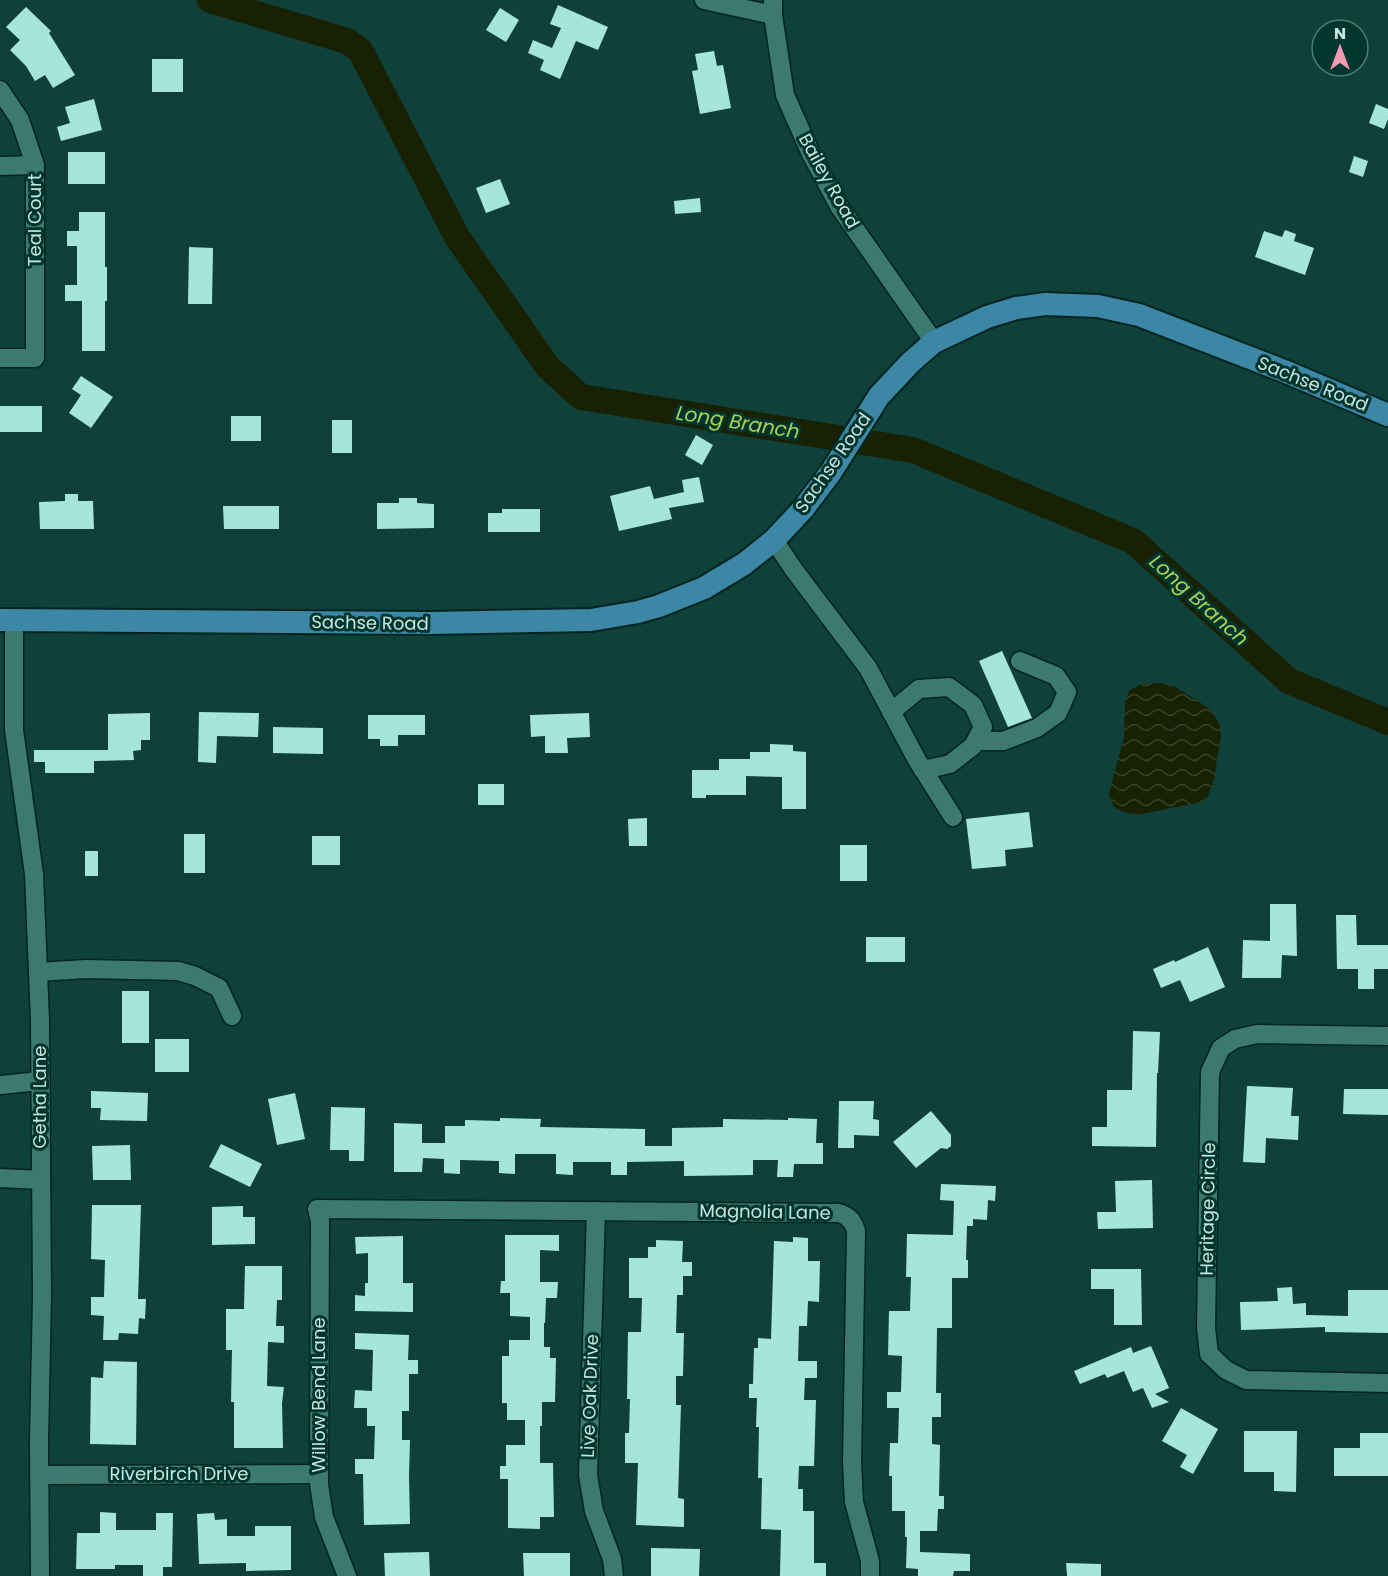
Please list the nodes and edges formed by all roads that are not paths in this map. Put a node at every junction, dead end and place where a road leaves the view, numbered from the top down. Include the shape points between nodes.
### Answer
1 (704, 0) edge
2 (773, 8) edge
3 (0, 90) edge
4 (35, 165) junction
5 (0, 166) edge
6 (934, 342) junction
7 (0, 357) edge
8 (1388, 415) edge
9 (774, 540) junction
10 (7, 620) edge
11 (1020, 661) dead end
12 (891, 712) junction
13 (976, 741) junction
14 (923, 770) junction
15 (952, 817) dead end
16 (38, 972) junction
17 (232, 1016) dead end
18 (1388, 1036) edge
19 (40, 1081) junction
20 (0, 1085) edge
21 (0, 1178) edge
22 (41, 1180) junction
23 (317, 1209) joint
24 (596, 1211) junction
25 (1388, 1383) edge
26 (319, 1474) junction
27 (39, 1475) junction
28 (40, 1576) edge
29 (347, 1576) edge
30 (614, 1576) edge
31 (870, 1576) edge

1 - 2 street
2 - 6 street, Bailey Road via 785,95 811,154 839,206
3 - 4 street, Teal Court via 20,120
4 - 5 street
4 - 7 street, Teal Court via 35,358
6 - 8 main road, Sachse Road via 1016,308 1045,304 1098,306 1139,315 1195,336
6 - 9 main road, Sachse Road via 879,396 831,472
9 - 10 main road, Sachse Road via 704,588 638,612 591,620
9 - 12 street via 868,668
10 - 16 street, Getha Lane via 14,730 34,874
11 - 13 street via 1056,676 1067,692 1058,713 1037,728 1003,741
12 - 13 street via 919,689 949,687 973,705 983,727
12 - 14 street
13 - 14 street via 950,764
14 - 15 street
16 - 17 street via 178,971 219,988
16 - 19 street, Getha Lane
18 - 25 street, Heritage Circle via 1257,1034 1235,1039 1221,1048 1210,1072 1206,1328 1209,1354 1226,1370 1246,1380
19 - 20 street
19 - 22 street, Getha Lane
21 - 22 street
22 - 27 street, Getha Lane
23 - 24 street, Magnolia Lane
23 - 26 street, Willow Bend Lane
24 - 30 street, Live Oak Drive via 588,1474 594,1511 612,1559
24 - 31 street, Magnolia Lane via 839,1213 854,1224 852,1462 854,1502 870,1561
26 - 27 street, Riverbirch Drive
26 - 29 street, Willow Bend Lane via 324,1517
27 - 28 street, Getha Lane

